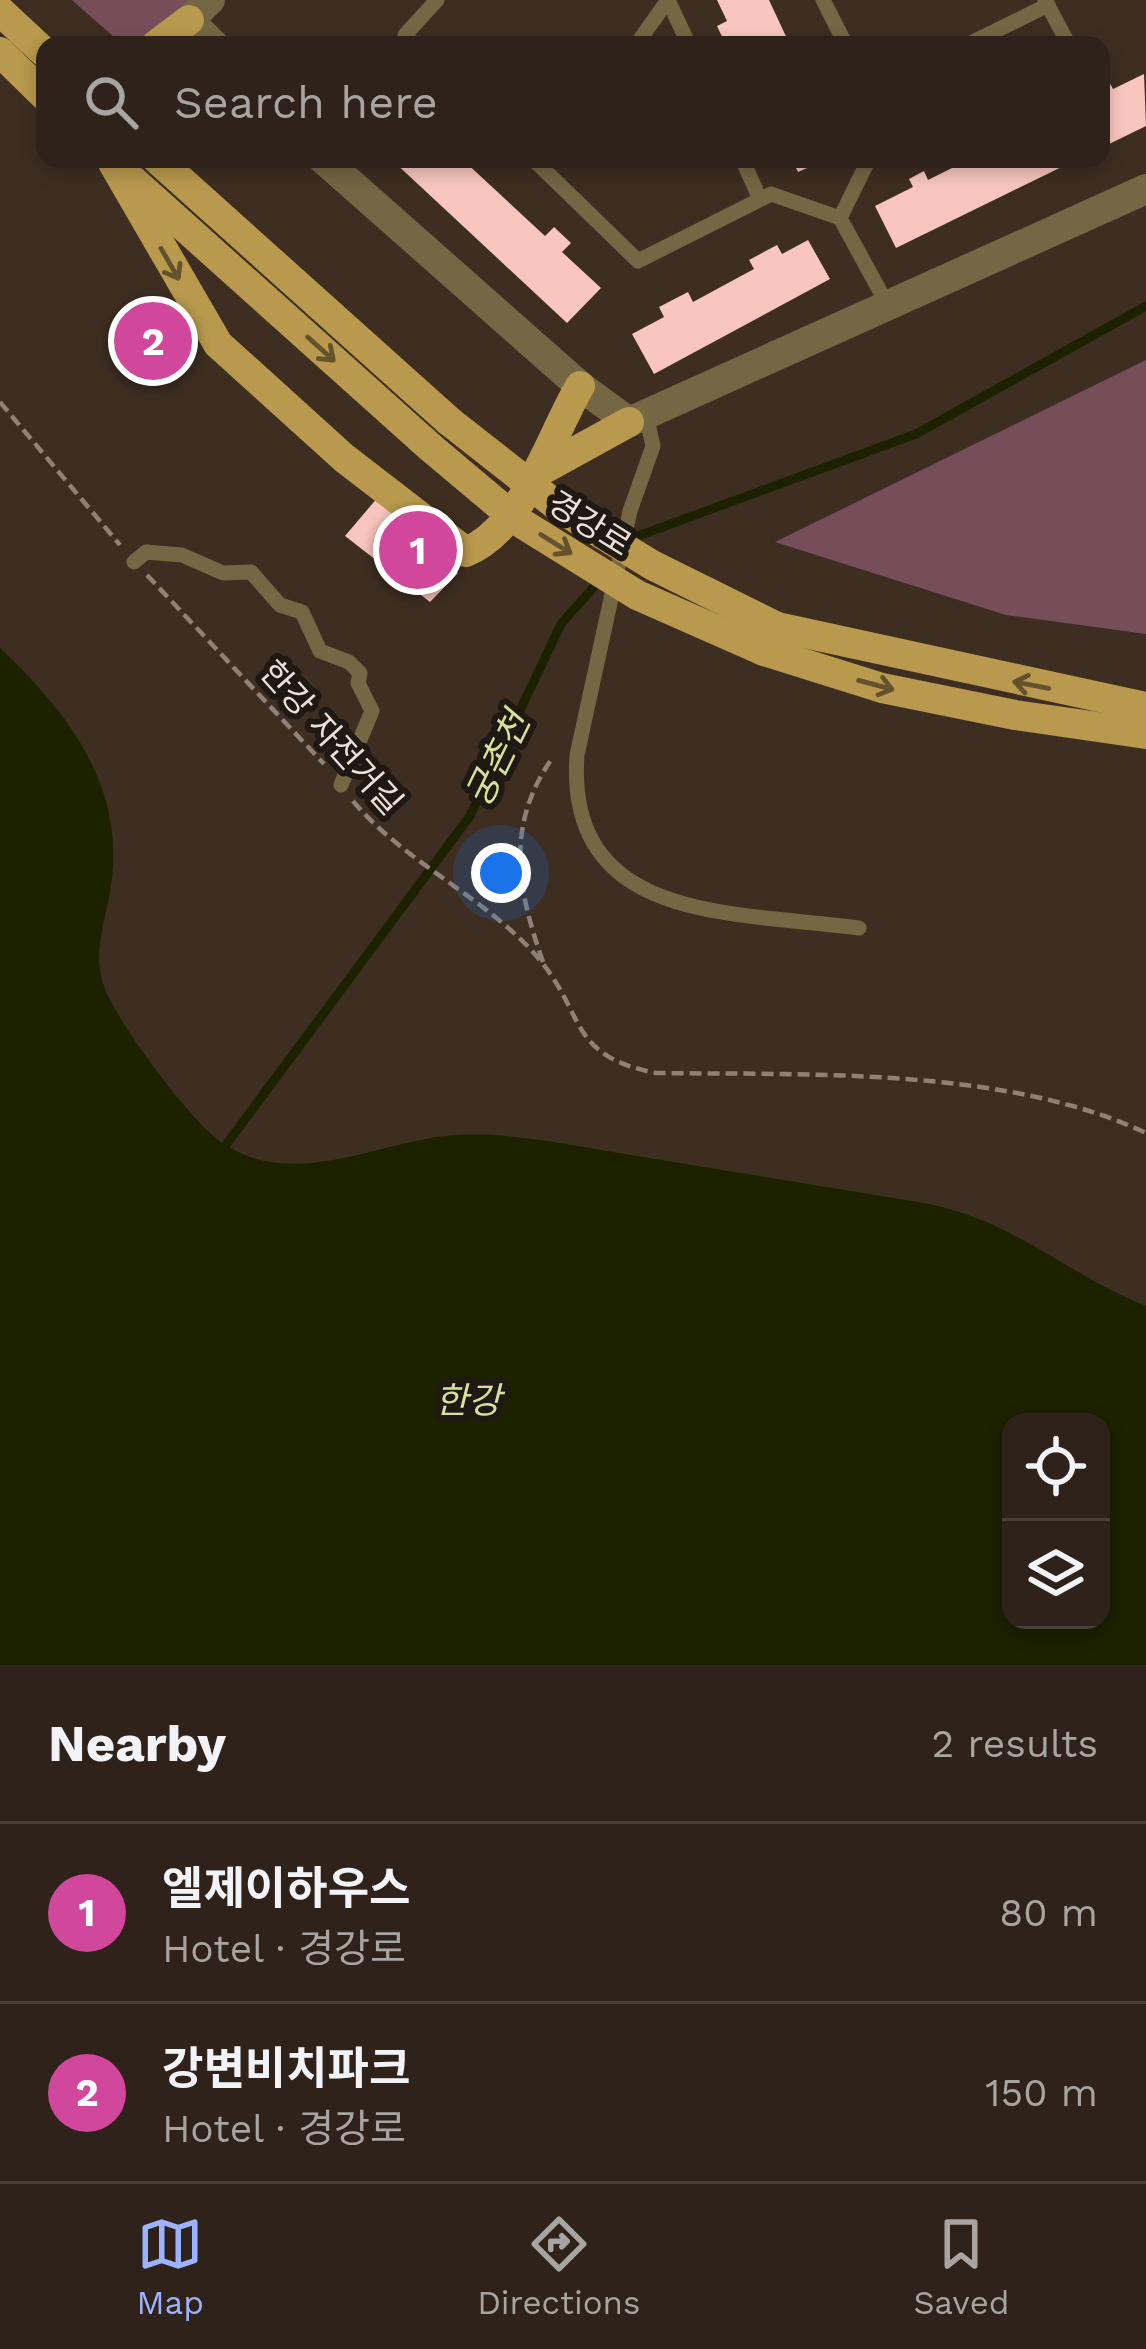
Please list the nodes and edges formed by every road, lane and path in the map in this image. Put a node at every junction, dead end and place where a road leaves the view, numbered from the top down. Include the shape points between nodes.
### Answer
1 (437, 0) edge
2 (668, 0) edge
3 (823, 0) edge
4 (1047, 3) edge
5 (200, 10) edge
6 (6, 30) edge
7 (167, 36) edge
8 (407, 36) edge
9 (642, 36) edge
10 (685, 36) edge
11 (841, 36) edge
12 (984, 36) edge
13 (1064, 36) edge
14 (36, 38) edge
15 (36, 48) edge
16 (36, 81) edge
17 (115, 168) edge
18 (119, 168) edge
19 (167, 168) edge
20 (333, 168) edge
21 (542, 168) edge
22 (746, 168) edge
23 (864, 168) edge
24 (1146, 189) edge
25 (760, 199) junction
26 (839, 218) junction
27 (887, 304) junction
28 (580, 386) junction
29 (0, 402) edge
30 (638, 418) junction
31 (540, 471) junction
32 (134, 562) junction
33 (771, 639) junction
34 (585, 721) junction
35 (1144, 727) edge
36 (341, 785) junction
37 (859, 928) dead end
38 (543, 964) junction
39 (1146, 1133) edge

1 - 8 lane
2 - 9 lane
2 - 10 lane
3 - 11 lane
4 - 12 lane
4 - 13 lane
5 - 7 main road
6 - 14 main road
6 - 15 main road
6 - 16 main road
17 -> 31 main road via 218,344 344,458 466,552 486,544
18 -> 33 main road, 경강로, bridge via 518,521 638,596
19 - 33 main road, 경강로, bridge via 448,421 561,509
20 - 28 street
21 - 25 lane via 638,261
22 - 25 lane
23 - 26 lane
24 - 27 street
25 - 26 lane via 771,194
26 - 27 lane
27 - 30 street
28 - 30 street
28 - 31 main road
29 - 32 path, 한강 자전거길
30 - 31 main road
30 - 34 lane, bridge via 653,446 626,528
32 - 36 path, 한강 자전거길
32 - 36 lane via 146,552 182,555 223,573 251,572 280,604 302,612 320,651 350,662 372,712
33 - 35 main road, 경강로 via 883,688 1016,715
34 - 37 lane via 574,789 581,823 623,880 660,900
34 - 38 path via 544,770 520,826 520,888
36 - 38 path, 한강 자전거길 via 377,826
38 - 39 path, 한강 자전거길 via 577,1030 642,1070 935,1082 1084,1109

